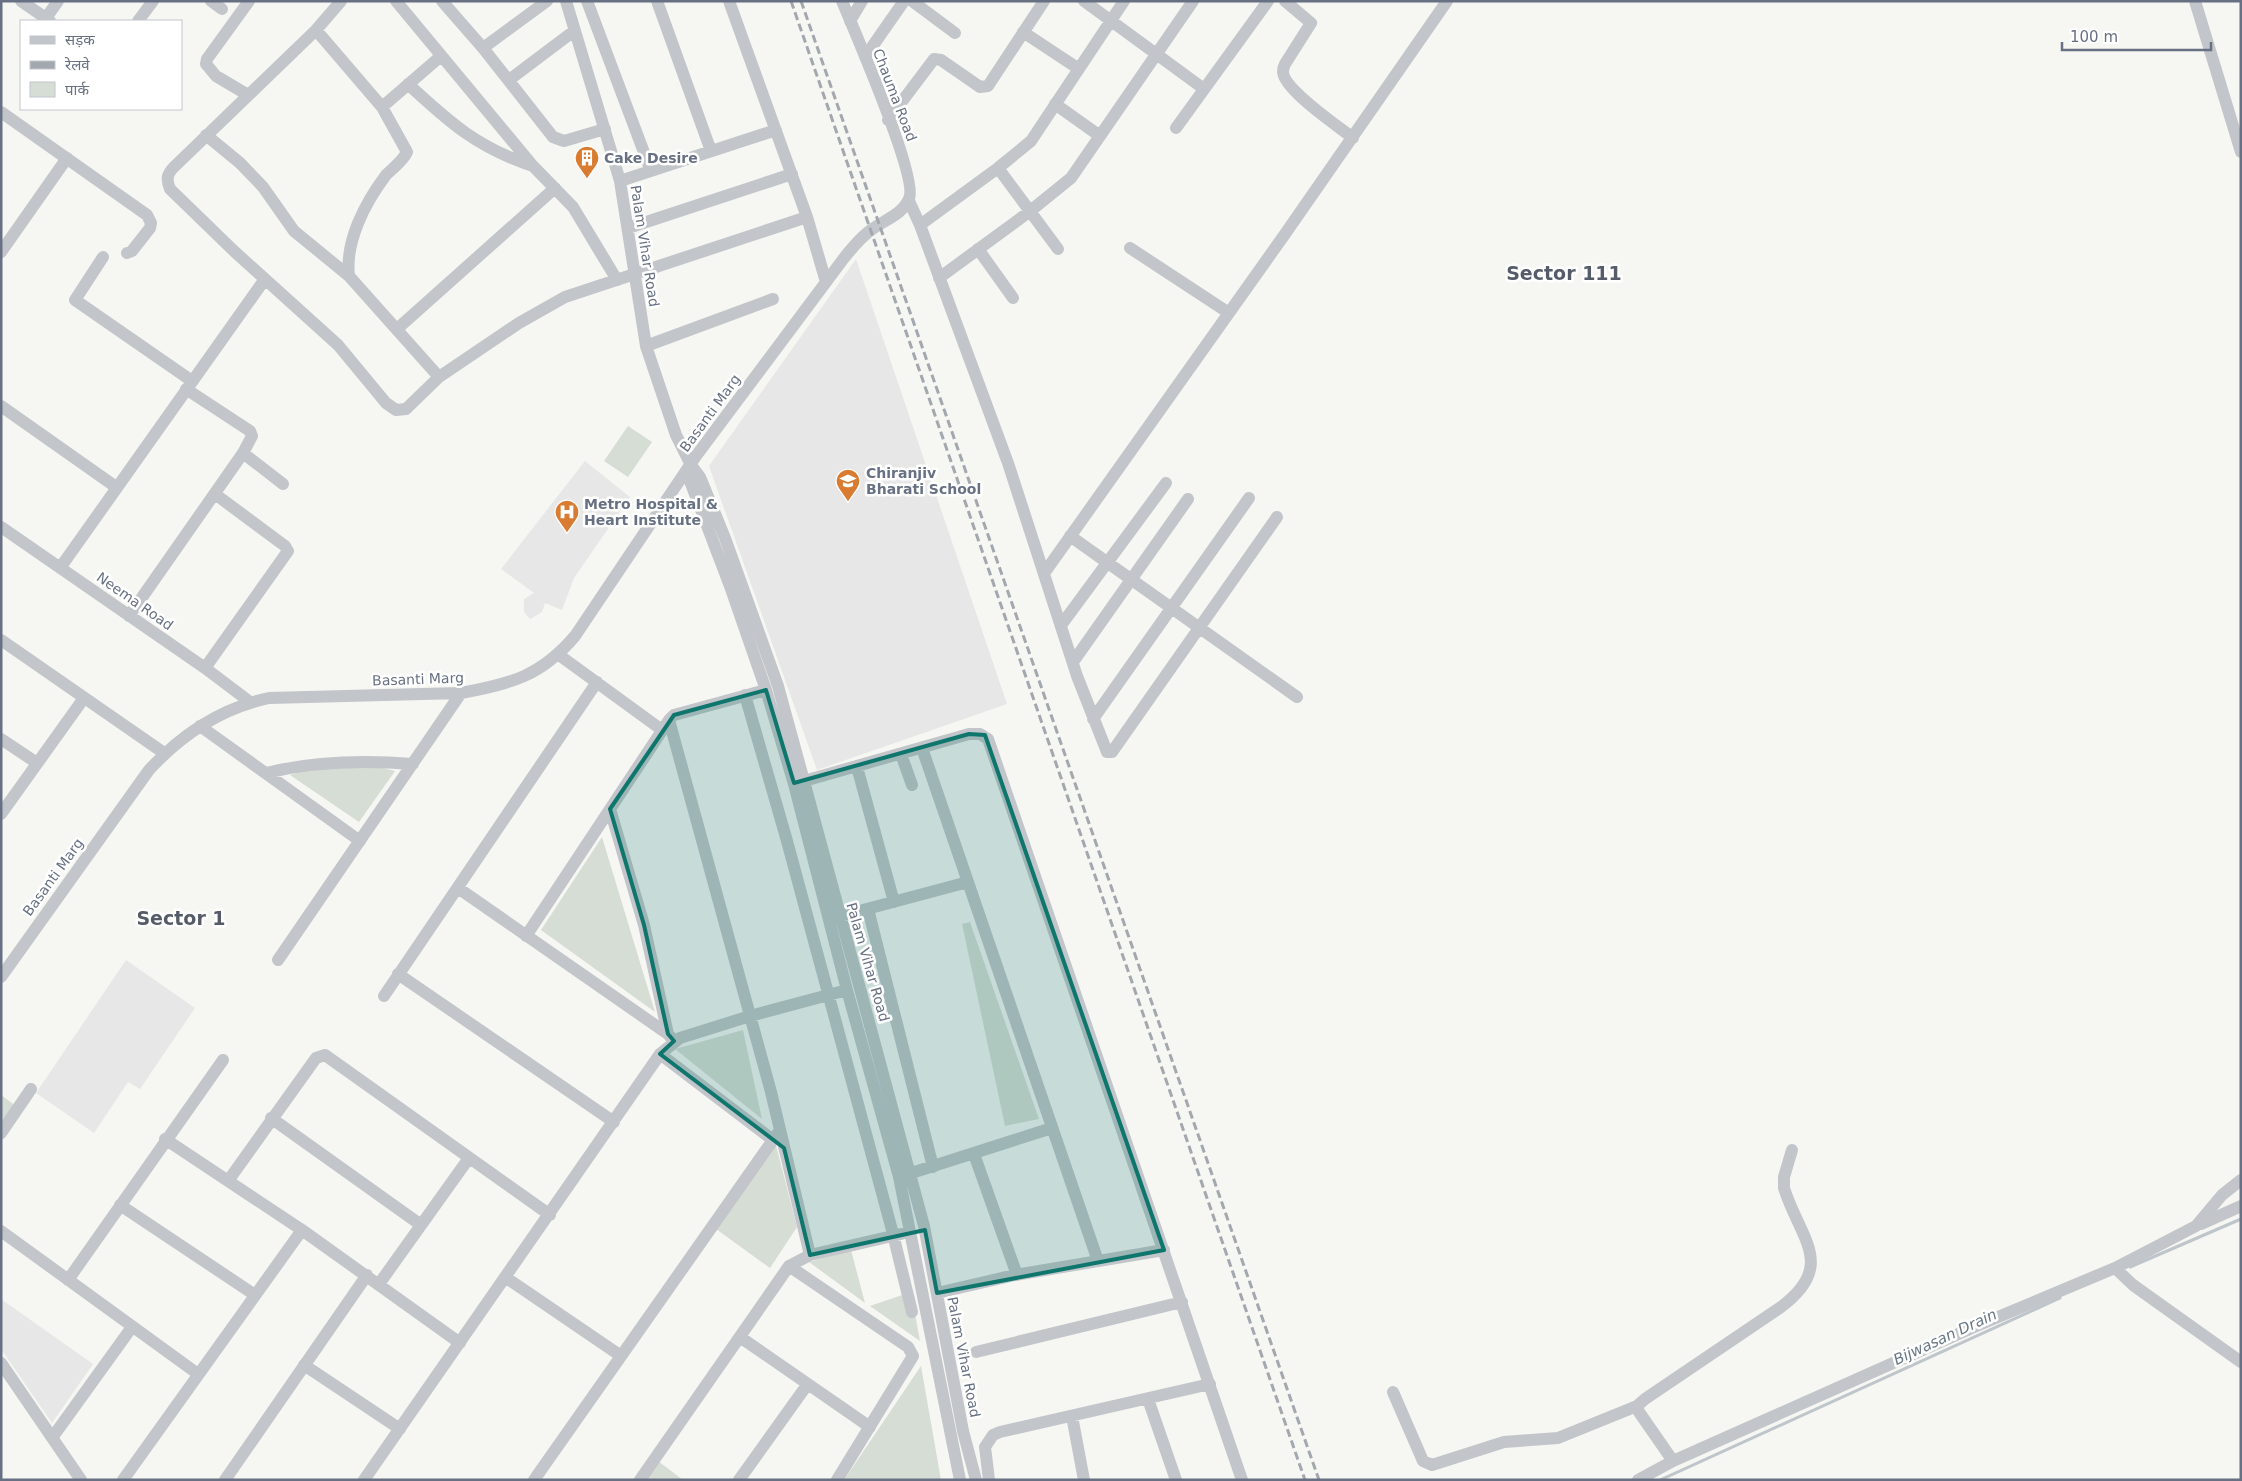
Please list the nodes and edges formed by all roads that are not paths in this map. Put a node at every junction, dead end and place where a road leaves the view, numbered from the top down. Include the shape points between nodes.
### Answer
1 (21, 1) edge
2 (58, 1) edge
3 (153, 1) edge
4 (211, 1) edge
5 (249, 1) edge
6 (341, 1) edge
7 (396, 1) edge
8 (442, 1) edge
9 (547, 1) edge
10 (566, 1) edge
11 (587, 1) edge
12 (657, 1) edge
13 (729, 1) edge
14 (842, 1) edge
15 (862, 1) edge
16 (911, 1) edge
17 (1044, 1) edge
18 (1084, 1) edge
19 (1124, 1) edge
20 (1193, 1) edge
21 (1268, 1) edge
22 (1285, 1) edge
23 (1446, 1) edge
24 (2195, 1) edge
25 (531, 6) edge
26 (904, 7) edge
27 (222, 10) dead end
28 (48, 20) edge
29 (139, 20) edge
30 (1111, 20) junction
31 (850, 21) junction
32 (316, 30) junction
33 (574, 31) junction
34 (1023, 32) junction
35 (955, 33) dead end
36 (483, 48) junction
37 (1156, 52) junction
38 (441, 56) junction
39 (865, 57) junction
40 (1079, 69) junction
41 (509, 80) junction
42 (408, 84) junction
43 (1204, 89) junction
44 (248, 95) junction
45 (1055, 104) junction
46 (382, 107) junction
47 (1, 112) edge
48 (888, 120) junction
49 (1176, 128) dead end
50 (605, 129) junction
51 (776, 130) junction
52 (206, 135) junction
53 (1100, 136) junction
54 (1353, 138) junction
55 (711, 151) junction
56 (2241, 152) edge
57 (67, 158) junction
58 (533, 166) junction
59 (998, 168) junction
60 (651, 171) junction
61 (792, 174) junction
62 (620, 181) junction
63 (555, 188) junction
64 (908, 201) junction
65 (1029, 212) junction
66 (807, 217) junction
67 (920, 225) junction
68 (628, 228) junction
69 (1130, 248) dead end
70 (978, 249) junction
71 (1058, 249) dead end
72 (1, 252) edge
73 (127, 253) dead end
74 (102, 256) dead end
75 (634, 275) junction
76 (349, 276) junction
77 (939, 278) junction
78 (265, 279) junction
79 (617, 280) junction
80 (826, 282) junction
81 (1013, 298) dead end
82 (773, 299) dead end
83 (1229, 313) junction
84 (397, 329) junction
85 (646, 346) junction
86 (439, 377) junction
87 (189, 385) junction
88 (1, 406) edge
89 (243, 453) junction
90 (691, 465) junction
91 (1166, 482) dead end
92 (284, 484) dead end
93 (116, 487) junction
94 (215, 494) junction
95 (1249, 498) dead end
96 (1188, 499) dead end
97 (1277, 517) dead end
98 (1, 527) edge
99 (1070, 536) junction
100 (1108, 563) junction
101 (60, 568) junction
102 (1045, 572) junction
103 (1133, 580) junction
104 (1171, 609) junction
105 (129, 616) junction
106 (1062, 624) junction
107 (1200, 630) junction
108 (1, 640) edge
109 (560, 655) junction
110 (1073, 662) junction
111 (205, 668) junction
112 (597, 682) junction
113 (766, 690) junction
114 (462, 694) junction
115 (745, 695) junction
116 (1297, 697) dead end
117 (84, 698) junction
118 (250, 702) junction
119 (1093, 719) junction
120 (666, 725) junction
121 (200, 726) junction
122 (1, 739) edge
123 (922, 748) junction
124 (164, 753) junction
125 (901, 754) junction
126 (37, 763) junction
127 (413, 764) junction
128 (857, 767) junction
129 (266, 773) junction
130 (799, 782) junction
131 (912, 785) dead end
132 (610, 809) junction
133 (1, 814) edge
134 (360, 841) junction
135 (968, 882) junction
136 (458, 888) junction
137 (894, 902) junction
138 (868, 909) junction
139 (834, 918) junction
140 (526, 936) junction
141 (278, 960) dead end
142 (398, 974) junction
143 (1, 977) edge
144 (847, 990) junction
145 (828, 995) junction
146 (384, 996) dead end
147 (750, 1016) junction
148 (671, 1038) junction
149 (660, 1054) junction
150 (223, 1060) dead end
151 (31, 1089) dead end
152 (271, 1118) junction
153 (614, 1122) junction
154 (1052, 1128) junction
155 (1, 1133) edge
156 (776, 1135) junction
157 (166, 1139) junction
158 (1792, 1150) dead end
159 (974, 1154) junction
160 (469, 1158) junction
161 (933, 1167) junction
162 (905, 1176) junction
163 (2241, 1180) edge
164 (228, 1181) junction
165 (120, 1205) junction
166 (2241, 1206) edge
167 (550, 1214) junction
168 (421, 1225) junction
169 (2196, 1226) junction
170 (302, 1230) junction
171 (1, 1231) edge
172 (918, 1231) junction
173 (894, 1235) junction
174 (1164, 1250) junction
175 (810, 1255) junction
176 (1098, 1261) junction
177 (788, 1266) junction
178 (2116, 1270) junction
179 (1017, 1275) junction
180 (367, 1276) junction
181 (505, 1277) junction
182 (68, 1280) junction
183 (379, 1284) junction
184 (937, 1293) junction
185 (255, 1295) junction
186 (1182, 1302) junction
187 (912, 1312) dead end
188 (132, 1327) junction
189 (740, 1337) junction
190 (460, 1342) junction
191 (976, 1352) dead end
192 (621, 1356) junction
193 (2241, 1362) edge
194 (1, 1363) edge
195 (304, 1365) junction
196 (198, 1374) junction
197 (1210, 1384) junction
198 (807, 1385) junction
199 (1393, 1392) dead end
200 (1148, 1399) junction
201 (1637, 1406) junction
202 (1072, 1416) junction
203 (870, 1428) junction
204 (400, 1429) junction
205 (52, 1438) junction
206 (1673, 1462) junction
207 (81, 1480) edge
208 (123, 1480) edge
209 (225, 1480) edge
210 (364, 1480) edge
211 (534, 1480) edge
212 (640, 1480) edge
213 (739, 1480) edge
214 (837, 1480) edge
215 (960, 1480) edge
216 (976, 1480) edge
217 (989, 1480) edge
218 (1084, 1480) edge
219 (1176, 1480) edge
220 (1242, 1480) edge
221 (1638, 1480) edge

1 - 28 street
2 - 28 street
3 - 29 street
4 - 27 street
5 - 44 street via 206,64 216,76
6 - 32 street
7 - 38 street
8 - 36 street
9 - 25 street
10 - 33 street, Palam Vihar Road
11 - 60 street
12 - 55 street
13 - 51 street
14 - 31 street, Chauma Road
15 - 31 street
16 - 26 street
16 - 35 street
17 - 34 street
18 - 30 street
19 - 30 street
20 - 37 street
21 - 43 street
22 - 54 street via 1311,23 1285,64 1284,78 1298,94
23 - 54 street
24 - 56 street
25 - 36 street
26 - 39 street
30 - 37 street
30 - 40 street
31 - 39 street, Chauma Road
32 - 44 street
32 - 46 street
33 - 41 street
33 - 50 street, Palam Vihar Road
34 - 40 street
34 - 48 street via 988,86 980,87 942,60 931,61
36 - 41 street
37 - 43 street
37 - 53 street
38 - 42 street
38 - 58 street
39 - 48 street, Chauma Road
40 - 45 street
41 - 50 street via 552,137 564,140
42 - 46 street
42 - 58 street via 469,137 511,159
43 - 49 street
44 - 52 street
45 - 53 street
45 - 59 street via 1031,141
46 - 76 street via 407,152 378,188 353,236 348,250
47 - 57 street
48 - 64 street, Chauma Road via 908,175 912,192
50 - 62 street, Palam Vihar Road
51 - 55 street
51 - 61 street
52 - 76 street via 263,187 294,232
52 - 78 street via 169,172 167,182 170,189
53 - 65 street via 1062,187
54 - 83 street
55 - 60 street
57 - 72 street
57 - 73 street via 150,219 150,228 132,252
58 - 63 street
59 - 65 street
59 - 67 street
60 - 62 street
61 - 66 street
61 - 68 street
62 - 68 street, Palam Vihar Road
63 - 79 street via 582,220
63 - 84 street
64 - 67 street
64 - 80 street, Basanti Marg via 899,213 859,240
65 - 70 street
65 - 71 street
66 - 75 street
66 - 80 street
67 - 77 street
68 - 75 street, Palam Vihar Road
69 - 83 street
70 - 77 street
70 - 81 street
74 - 87 street via 75,300
75 - 79 street
75 - 85 street, Palam Vihar Road
76 - 84 street
77 - 102 street
78 - 86 street via 338,345 386,403 396,410 406,409
78 - 87 street
79 - 86 street via 565,297 543,308
80 - 90 street, Basanti Marg
82 - 85 street
83 - 99 street
84 - 86 street
85 - 90 street, Palam Vihar Road via 664,404
87 - 89 street via 250,431 251,439
87 - 93 street
88 - 93 street
89 - 92 street
89 - 94 street
90 - 109 street, Basanti Marg
90 - 113 street, Palam Vihar Road via 690,480
90 - 130 street, Palam Vihar Road via 700,477 778,686
91 - 100 street
93 - 101 street
94 - 105 street
94 - 111 street via 288,551
95 - 104 street
96 - 103 street
97 - 107 street
98 - 101 street, Neema Road
99 - 100 street
99 - 102 street
100 - 103 street
100 - 106 street
101 - 105 street, Neema Road
102 - 106 street
103 - 104 street
103 - 110 street
104 - 107 street
104 - 119 street
105 - 111 street, Neema Road
106 - 110 street
107 - 116 street
107 - 119 street via 1110,753 1106,751
108 - 117 street
109 - 112 street
109 - 114 street, Basanti Marg via 524,679
110 - 119 street
111 - 118 street, Neema Road
112 - 120 street
112 - 136 street
113 - 115 street
113 - 130 street, Palam Vihar Road
114 - 118 street, Basanti Marg via 269,698
114 - 127 street
115 - 120 street via 674,715
115 - 145 street
117 - 124 street
117 - 126 street
118 - 121 street, Basanti Marg
120 - 132 street
120 - 147 street
121 - 124 street, Basanti Marg
121 - 129 street
122 - 126 street
123 - 125 street
123 - 135 street
123 - 174 street via 975,733 984,735 990,744
124 - 143 street, Basanti Marg
125 - 128 street
125 - 131 street
126 - 133 street
127 - 129 street via 331,762
127 - 134 street
128 - 130 street
128 - 137 street
129 - 134 street
130 - 139 street, Palam Vihar Road
132 - 140 street
132 - 148 street via 644,925
134 - 141 street
135 - 137 street
135 - 154 street
136 - 140 street
136 - 142 street
137 - 138 street
138 - 139 street
138 - 161 street
139 - 144 street, Palam Vihar Road
139 - 162 street, Palam Vihar Road
140 - 148 street
142 - 146 street
142 - 153 street
144 - 145 street
144 - 162 street, Palam Vihar Road
145 - 147 street
145 - 173 street
147 - 148 street
147 - 156 street
148 - 149 street
149 - 153 street
149 - 156 street
150 - 157 street
151 - 155 street
152 - 160 street via 316,1058 326,1055
152 - 164 street
152 - 168 street
153 - 167 street
154 - 159 street
154 - 176 street
156 - 175 street
156 - 192 street
157 - 164 street
157 - 165 street
158 - 201 street via 1784,1188 1810,1250 1812,1266 1808,1280 1793,1299
159 - 161 street
159 - 179 street
160 - 167 street
160 - 168 street
161 - 162 street
162 - 172 street, Palam Vihar Road
163 - 169 street via 2222,1195
164 - 170 street
165 - 182 street
165 - 185 street
166 - 169 street
167 - 181 street
168 - 183 street
169 - 178 street
170 - 180 street
170 - 185 street
171 - 182 street
172 - 173 street
172 - 184 street, Palam Vihar Road
172 - 215 street, Palam Vihar Road
173 - 175 street
173 - 187 street
174 - 176 street
174 - 186 street
175 - 177 street
176 - 179 street
177 - 189 street
177 - 203 street via 912,1351 912,1361
178 - 193 street
178 - 206 street via 1974,1327
179 - 184 street
180 - 183 street
180 - 195 street
181 - 190 street
181 - 192 street
182 - 188 street
183 - 190 street
184 - 216 street, Palam Vihar Road via 963,1431
185 - 196 street
186 - 191 street
186 - 197 street
188 - 196 street
188 - 205 street
189 - 198 street
189 - 212 street
190 - 204 street
192 - 211 street
194 - 205 street
195 - 204 street
195 - 209 street
196 - 208 street
197 - 200 street
197 - 220 street
198 - 203 street
198 - 213 street
199 - 201 street via 1423,1462 1432,1465 1499,1443 1558,1438
200 - 202 street
200 - 219 street
201 - 206 street
202 - 217 street via 994,1435 984,1447
202 - 218 street
203 - 214 street
204 - 210 street
205 - 207 street
206 - 221 street

